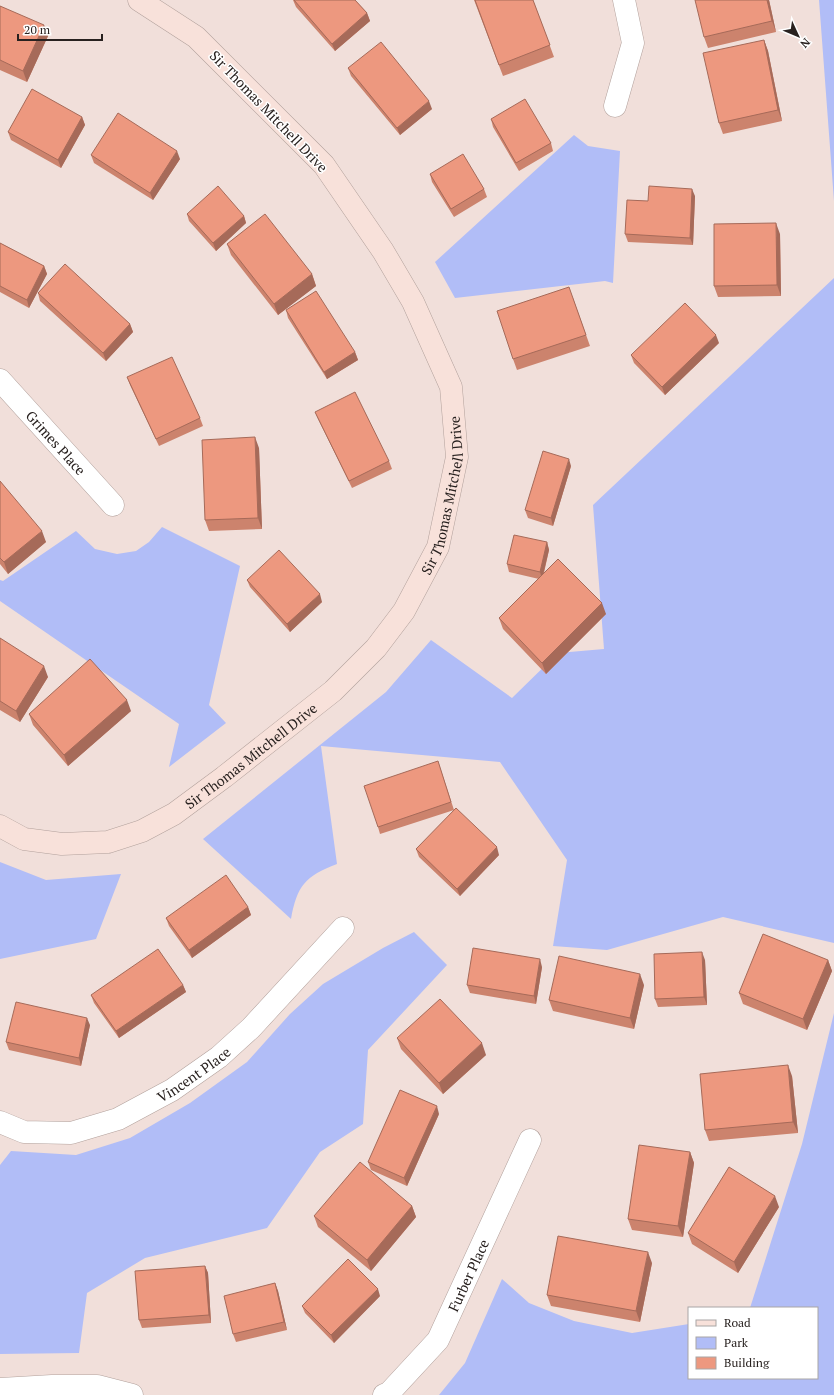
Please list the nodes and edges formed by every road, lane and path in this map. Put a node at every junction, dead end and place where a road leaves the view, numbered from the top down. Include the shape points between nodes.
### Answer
1 (139, 0) edge
2 (624, 0) edge
3 (615, 106) dead end
4 (0, 380) edge
5 (113, 505) dead end
6 (0, 826) edge
7 (343, 928) dead end
8 (0, 1122) edge
9 (530, 1140) dead end
10 (0, 1389) edge
11 (132, 1395) edge
12 (384, 1395) edge

1 - 6 street, Sir Thomas Mitchell Drive via 196,37 324,165 383,251 413,302 451,387 457,456 438,547 404,611 376,648 332,691 187,805 142,831 108,842 62,844 24,839
2 - 3 street via 633,43
4 - 5 street, Grimes Place
7 - 8 street, Vincent Place via 251,1028 220,1057 172,1090 118,1119 71,1132 24,1132
9 - 12 street, Furber Place via 438,1340 389,1393
10 - 11 street via 97,1386

